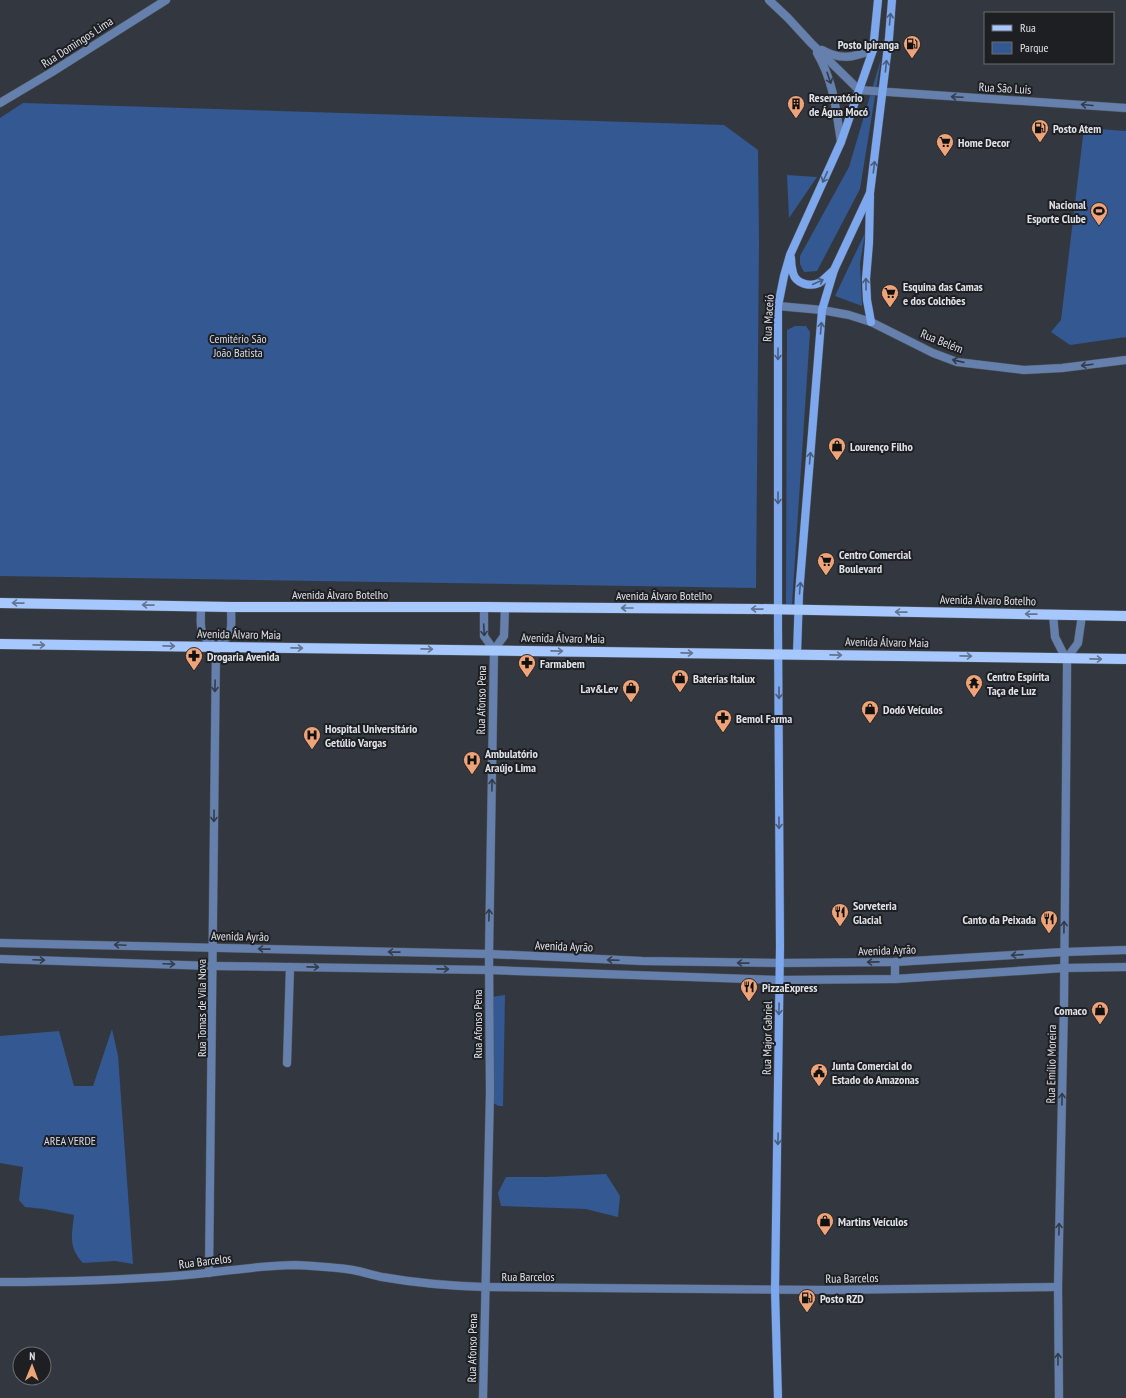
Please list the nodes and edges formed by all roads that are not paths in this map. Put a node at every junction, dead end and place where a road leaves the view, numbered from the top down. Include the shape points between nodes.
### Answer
1 (166, 0) edge
2 (769, 0) edge
3 (878, 0) edge
4 (892, 0) edge
5 (811, 44) junction
6 (873, 50) junction
7 (859, 90) junction
8 (882, 93) junction
9 (0, 103) edge
10 (1126, 108) edge
11 (842, 142) junction
12 (870, 193) junction
13 (790, 255) junction
14 (834, 270) junction
15 (778, 306) junction
16 (822, 310) junction
17 (871, 322) junction
18 (1126, 360) edge
19 (0, 603) edge
20 (201, 606) junction
21 (231, 607) junction
22 (484, 607) junction
23 (505, 607) junction
24 (778, 610) junction
25 (798, 610) junction
26 (1052, 614) junction
27 (1082, 615) junction
28 (1126, 616) edge
29 (0, 644) edge
30 (216, 647) junction
31 (494, 650) junction
32 (779, 654) junction
33 (797, 654) junction
34 (1067, 658) junction
35 (1126, 659) edge
36 (0, 943) edge
37 (213, 948) junction
38 (1126, 950) edge
39 (1064, 952) junction
40 (489, 954) junction
41 (0, 959) edge
42 (895, 962) junction
43 (780, 963) junction
44 (213, 966) junction
45 (290, 967) junction
46 (1126, 967) edge
47 (1064, 968) junction
48 (489, 970) junction
49 (895, 978) junction
50 (779, 980) junction
51 (287, 1063) dead end
52 (209, 1273) junction
53 (0, 1282) edge
54 (485, 1287) junction
55 (1058, 1287) junction
56 (775, 1290) junction
57 (483, 1398) edge
58 (778, 1398) edge
59 (1059, 1398) edge

1 - 9 street, Rua Domingos Lima
2 - 5 street
3 - 6 main road, Rua Maceió
8 -> 4 main road
5 - 6 street via 831,55 841,57 852,57
5 - 7 street
5 -> 11 street via 830,80
6 - 7 main road, Rua Maceió
7 - 8 street
7 - 11 main road, Rua Maceió
10 -> 8 street, Rua São Luis
12 -> 8 main road
11 -> 13 main road, Rua Maceió
12 - 14 main road
17 -> 12 main road via 866,279
13 -> 14 main road via 793,275 803,284 812,285 820,282
13 - 15 main road, Rua Maceió
14 - 16 main road
15 - 16 street, Rua Belém
15 -> 24 main road, Rua Maceió
16 - 17 street, Rua Belém
25 -> 16 main road
18 -> 17 street, Rua Belém via 1024,370 957,362
20 -> 19 main road
20 - 21 main road, Avenida Álvaro Botelho
20 - 30 street via 203,638
21 - 22 main road, Avenida Álvaro Botelho
21 - 30 street via 231,632 228,638
22 - 23 main road, Avenida Álvaro Botelho
22 -> 31 street, Rua Afonso Pena via 484,636
24 -> 23 main road, Avenida Álvaro Botelho
23 - 31 street, Rua Afonso Pena via 504,636
24 - 25 main road, Avenida Álvaro Botelho
24 - 32 main road, Rua Maceió
26 -> 25 main road, Avenida Álvaro Botelho
25 - 33 main road
26 - 27 main road, Avenida Álvaro Botelho
26 - 34 street via 1055,637
27 - 28 main road, Avenida Álvaro Botelho
27 - 34 street via 1078,644
29 -> 30 main road, Avenida Álvaro Maia
30 -> 31 main road, Avenida Álvaro Maia
30 -> 37 street, Rua Tomas de Vila Nova
31 -> 32 main road, Avenida Álvaro Maia
40 -> 31 street, Rua Afonso Pena
32 - 33 main road, Avenida Álvaro Maia
32 -> 43 main road, Rua Major Gabriel
33 -> 34 main road, Avenida Álvaro Maia
34 -> 35 main road, Avenida Álvaro Maia
39 -> 34 street, Rua Emílio Moreira
37 -> 36 street, Avenida Ayrão
40 -> 37 street, Avenida Ayrão
37 - 44 street, Rua Tomas de Vila Nova
38 - 39 street, Avenida Ayrão
39 -> 42 street, Avenida Ayrão
39 - 47 street, Rua Emílio Moreira
43 -> 40 street, Avenida Ayrão via 642,961
40 - 48 street, Rua Afonso Pena
41 -> 44 street
42 -> 43 street, Avenida Ayrão
42 - 49 street
43 - 50 main road, Rua Major Gabriel
44 - 45 street
44 - 52 street, Rua Tomas de Vila Nova
45 -> 48 street
45 - 51 street
46 - 47 street
47 - 49 street
55 -> 47 street, Rua Emílio Moreira
48 - 50 street
48 - 54 street, Rua Afonso Pena via 490,1092
49 - 50 street
50 -> 56 main road, Rua Major Gabriel
52 - 53 street, Rua Barcelos via 77,1281
52 - 54 street, Rua Barcelos via 265,1266 326,1266 447,1286
54 - 56 street, Rua Barcelos
54 - 57 street, Rua Afonso Pena
55 - 56 street, Rua Barcelos
59 -> 55 street, Rua Emílio Moreira
56 - 58 main road, Rua Major Gabriel

